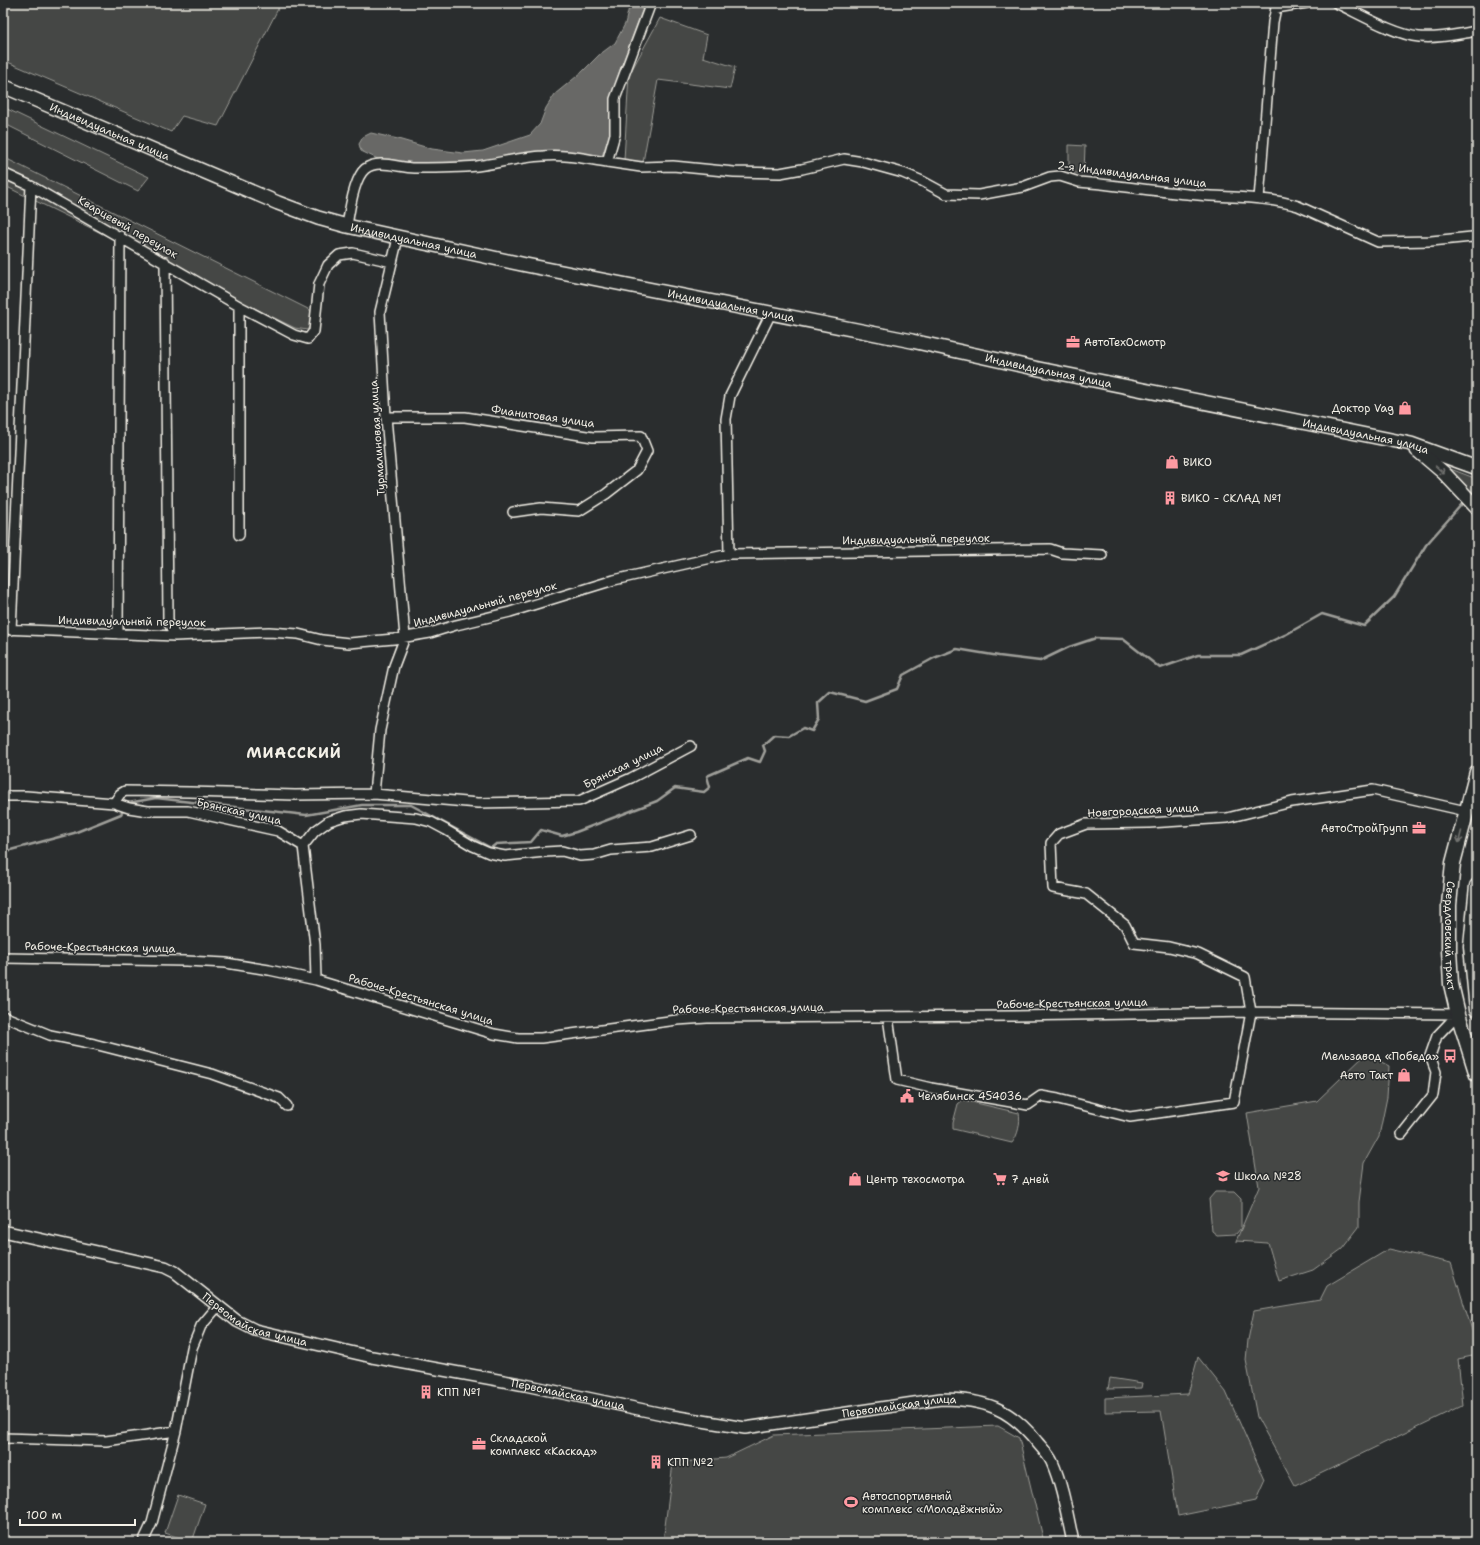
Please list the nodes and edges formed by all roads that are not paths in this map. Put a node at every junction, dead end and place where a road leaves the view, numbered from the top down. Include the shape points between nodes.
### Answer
1 (652, 3) edge
2 (1307, 3) edge
3 (1336, 3) edge
4 (1275, 6) edge
5 (1477, 32) edge
6 (3, 86) edge
7 (607, 162) junction
8 (3, 173) edge
9 (31, 186) junction
10 (1259, 198) junction
11 (347, 226) junction
12 (120, 236) junction
13 (398, 238) junction
14 (1477, 239) edge
15 (165, 262) junction
16 (392, 262) junction
17 (239, 306) junction
18 (771, 313) junction
19 (386, 417) junction
20 (1411, 444) junction
21 (1477, 468) edge
22 (1477, 508) edge
23 (513, 512) dead end
24 (239, 536) dead end
25 (729, 554) junction
26 (1102, 554) dead end
27 (7, 630) edge
28 (118, 634) junction
29 (175, 636) junction
30 (405, 637) junction
31 (691, 746) dead end
32 (1477, 772) edge
33 (374, 794) junction
34 (3, 796) edge
35 (114, 803) junction
36 (1466, 811) junction
37 (691, 835) dead end
38 (303, 846) junction
39 (1477, 886) edge
40 (3, 958) edge
41 (316, 980) junction
42 (1477, 1010) edge
43 (1250, 1012) junction
44 (1458, 1014) junction
45 (3, 1016) edge
46 (888, 1017) junction
47 (1477, 1075) edge
48 (287, 1106) dead end
49 (1402, 1134) dead end
50 (3, 1231) edge
51 (218, 1306) junction
52 (176, 1431) junction
53 (3, 1438) edge
54 (143, 1542) edge
55 (1073, 1542) edge

1 - 7 street via 615,98 615,134
2 - 4 street
3 - 5 street via 1397,31 1418,37 1444,37
4 - 10 street
6 - 11 main road, Индивидуальная улица via 278,203
7 - 10 street, 2-я Индивидуальная улица via 641,167 673,166 734,172 780,173 844,159 903,173 946,194 979,195 1060,176 1079,182 1197,195
7 - 11 street, 2-я Индивидуальная улица via 567,156 543,156 450,168 374,165 365,169 356,184
8 - 9 street, Кварцевый переулок
9 - 12 street, Кварцевый переулок
9 - 27 street
10 - 14 street, 2-я Индивидуальная улица via 1298,206 1378,242 1472,237
11 - 13 main road, Индивидуальная улица
12 - 15 street, Кварцевый переулок
12 - 28 street
13 - 16 street, Турмалиновая улица
13 - 18 main road, Индивидуальная улица
15 - 17 street, Кварцевый переулок
15 - 29 street via 168,621
16 - 17 street, Кварцевый переулок via 353,253 339,255 328,265 319,284 314,331 308,339 294,335
16 - 19 street, Турмалиновая улица via 380,312
17 - 24 street
18 - 20 main road, Индивидуальная улица
18 - 25 street via 737,379 727,407
19 - 23 street, Фианитовая улица via 465,417 593,437 641,436 647,451 637,470 579,511 541,508
19 - 30 street, Турмалиновая улица
20 - 21 main road, Индивидуальная улица
20 -> 22 main road via 1444,473
25 - 26 street, Индивидуальный переулок via 1050,549 1062,553
25 - 30 street, Индивидуальный переулок via 614,580 503,614
27 - 28 street, Индивидуальный переулок
28 - 29 street, Индивидуальный переулок
29 - 30 street, Индивидуальный переулок via 269,632 349,643
30 - 33 street via 394,666 380,730
31 - 33 street, Брянская улица via 631,778 579,801 478,803
32 - 36 main road, Свердловский тракт
33 - 35 street, Брянская улица via 125,791
34 - 35 street, Брянская улица
35 - 38 street, Брянская улица via 148,811 188,811 278,831
36 - 43 street, Новгородская улица via 1373,790 1292,802 1227,818 1086,824 1059,834 1051,843 1053,888 1086,894 1125,925 1134,943 1198,954 1245,977
36 -> 44 main road, Свердловский тракт via 1453,863 1449,905 1451,984
37 - 38 street via 652,847 611,850 594,855 580,856 562,851 505,856 473,846 431,822 416,818 361,814 329,821 315,831
38 - 41 street via 315,945
39 - 42 main road, Свердловский тракт via 1472,946
40 - 41 street, Рабоче-Крестьянская улица via 226,963
41 - 46 street, Рабоче-Крестьянская улица via 494,1034 518,1038 541,1038 692,1019
43 - 44 street, Рабоче-Крестьянская улица
43 - 46 street, Рабоче-Крестьянская улица
43 - 46 street via 1234,1102 1130,1117 1040,1096 1028,1106 897,1080
44 - 47 main road, Свердловский тракт
44 - 49 street via 1437,1036 1430,1056 1436,1072 1433,1095
45 - 48 street via 50,1035 212,1074 279,1098
50 - 51 street, Первомайская улица via 166,1267
51 - 52 street via 201,1326 192,1348
51 - 55 street, Первомайская улица via 249,1327 279,1336 372,1357 745,1428 941,1399 980,1403 1004,1410 1020,1422 1052,1460
52 - 53 street via 106,1440
52 - 54 street via 152,1523

